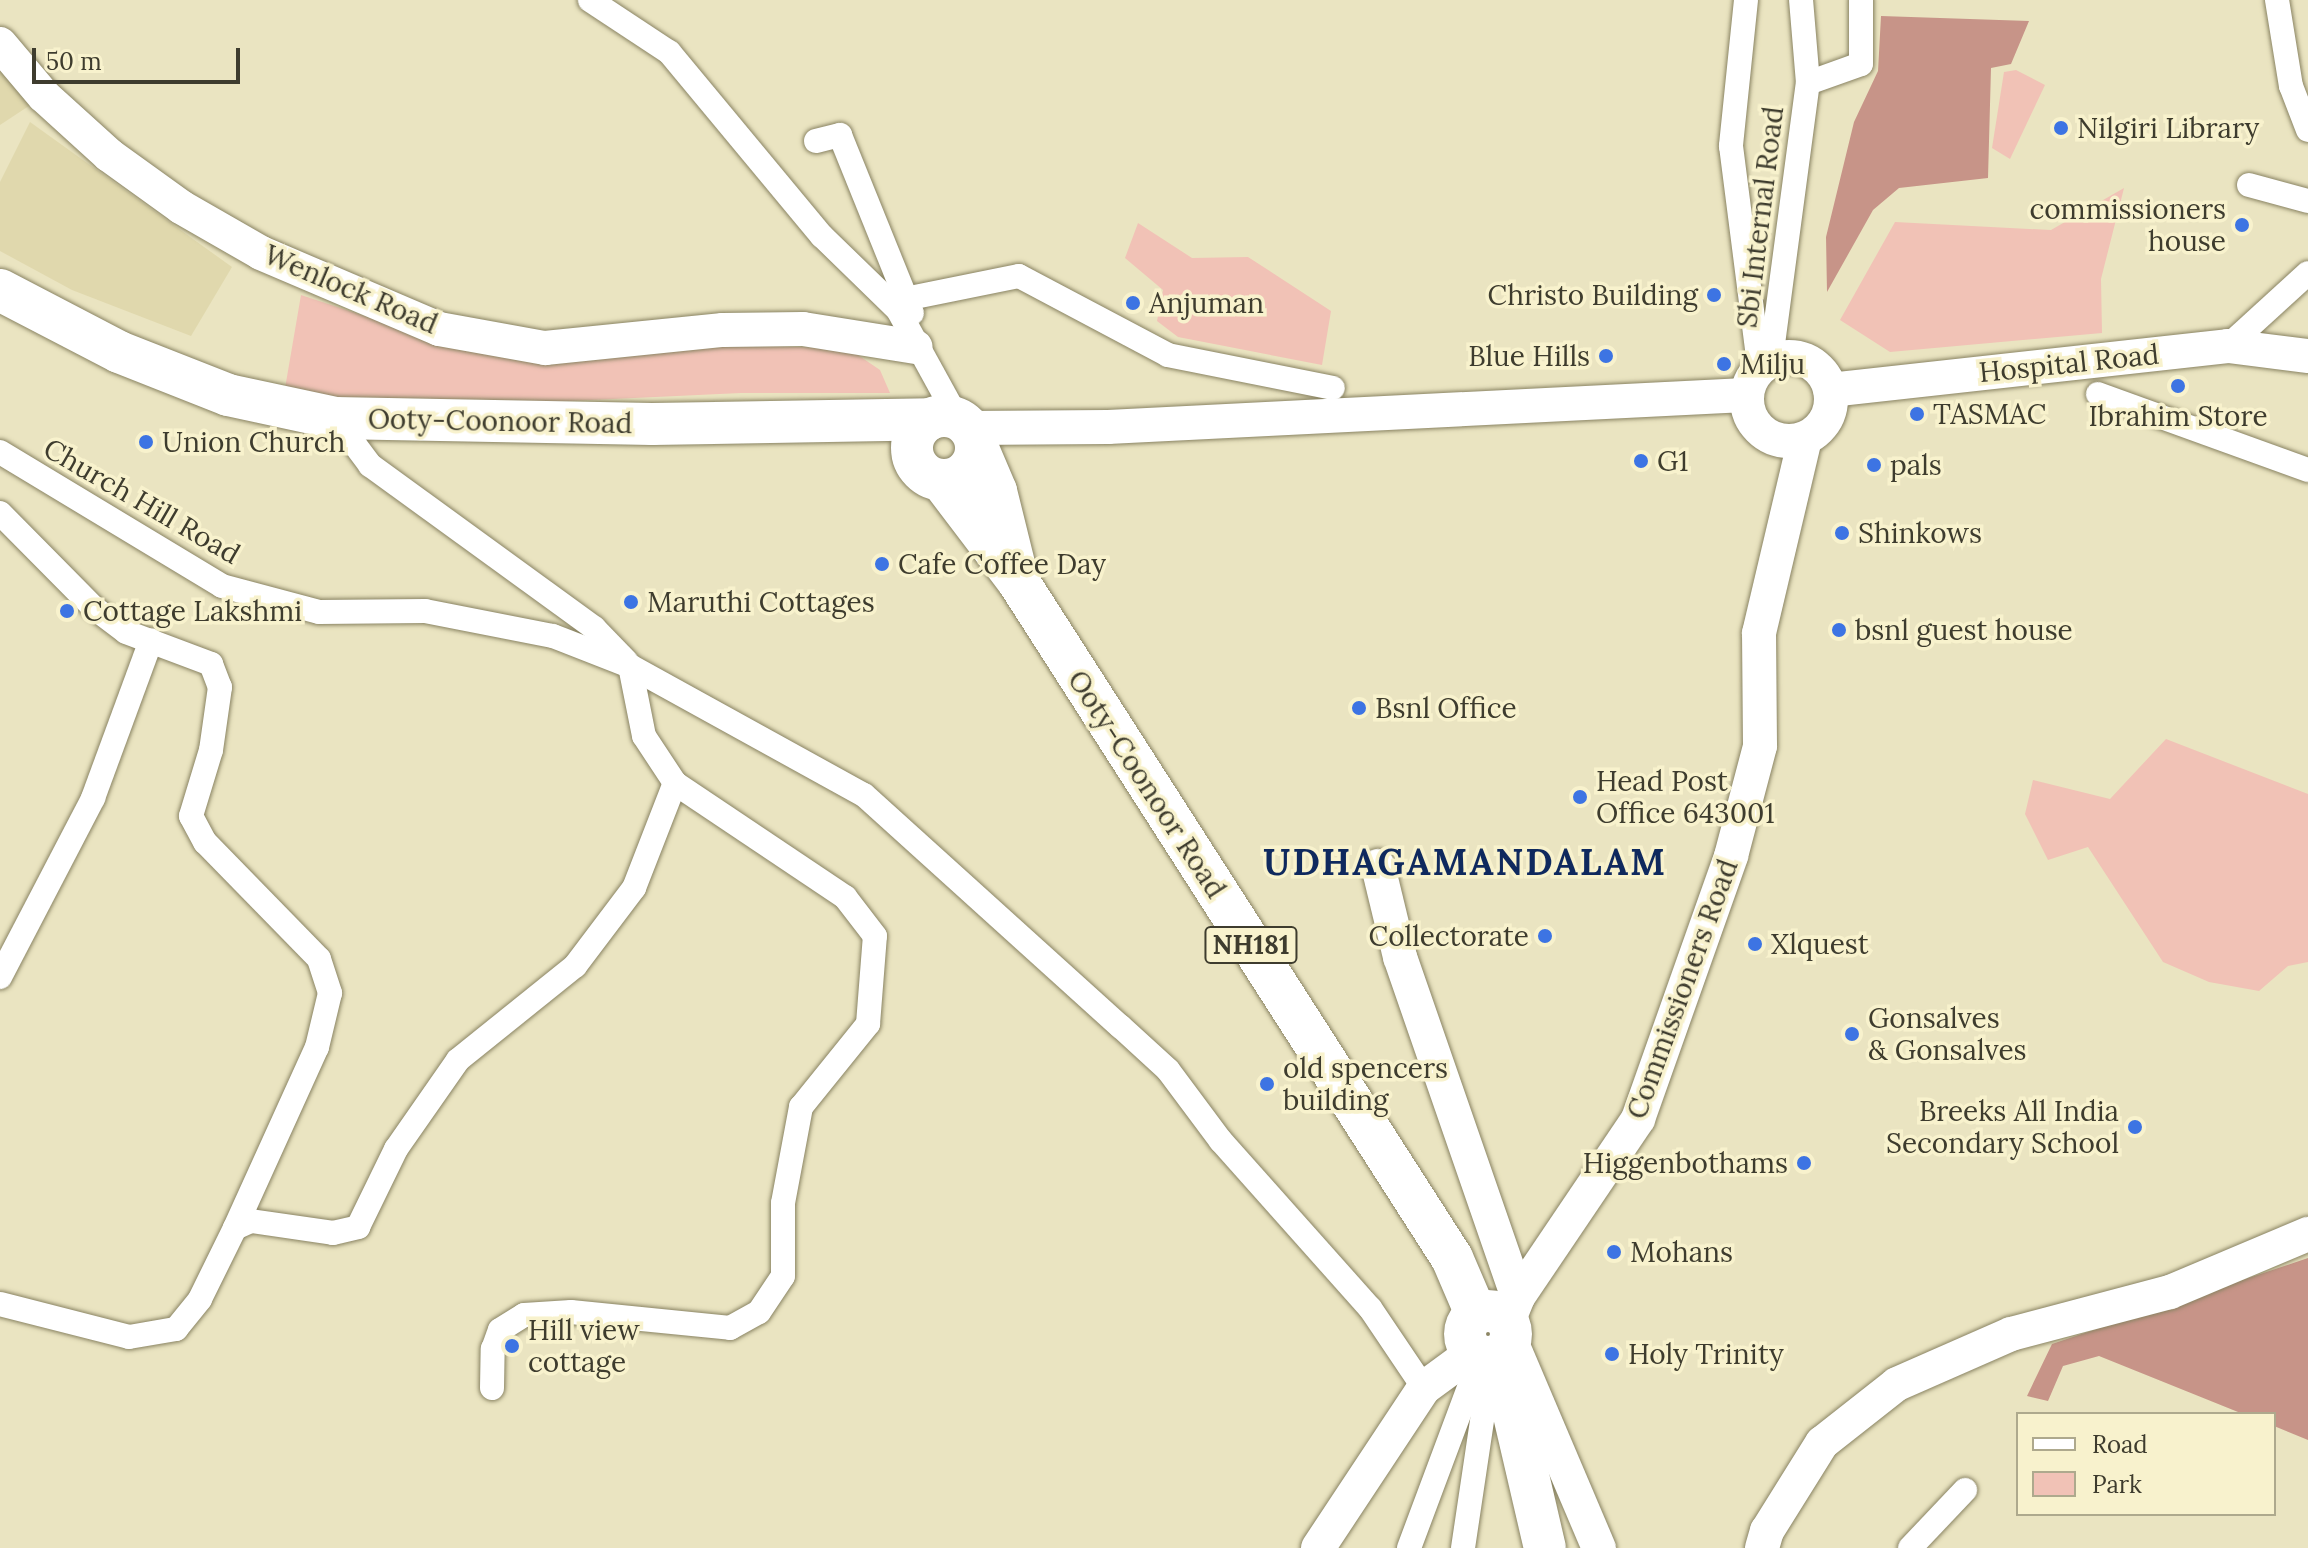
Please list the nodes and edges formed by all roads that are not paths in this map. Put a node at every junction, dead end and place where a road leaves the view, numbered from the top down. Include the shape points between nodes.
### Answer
1 (590, 0) edge
2 (1746, 0) edge
3 (1801, 0) edge
4 (1861, 0) edge
5 (2277, 0) edge
6 (0, 44) edge
7 (1808, 83) junction
8 (2308, 130) edge
9 (816, 141) dead end
10 (2249, 185) dead end
11 (2308, 201) edge
12 (2308, 273) edge
13 (0, 290) edge
14 (905, 299) junction
15 (2228, 346) junction
16 (916, 347) junction
17 (2308, 356) edge
18 (1759, 375) junction
19 (1333, 388) dead end
20 (1830, 390) junction
21 (2098, 394) dead end
22 (335, 418) junction
23 (815, 420) junction
24 (958, 427) junction
25 (1805, 438) junction
26 (0, 452) edge
27 (927, 468) junction
28 (2308, 470) edge
29 (0, 513) edge
30 (1018, 581) junction
31 (151, 640) junction
32 (630, 666) junction
33 (675, 783) junction
34 (1378, 866) dead end
35 (0, 977) edge
36 (235, 1228) junction
37 (2308, 1234) edge
38 (0, 1304) edge
39 (1495, 1337) junction
40 (492, 1388) dead end
41 (1424, 1388) junction
42 (1965, 1490) dead end
43 (1318, 1548) edge
44 (1409, 1548) edge
45 (1463, 1548) edge
46 (1545, 1548) edge
47 (1599, 1548) edge
48 (1762, 1548) edge
49 (1910, 1548) edge

1 - 16 street via 669,52 822,236 898,310
2 - 18 street via 1731,146
3 - 7 street, Sbi Internal Road
4 - 7 street, Sbi Internal Road via 1861,64
5 - 8 street via 2291,86
6 - 16 street, Wenlock Road via 65,116 181,207 261,253 439,329 545,348 763,329 803,329
7 - 18 street, Sbi Internal Road
9 - 14 street via 840,135
10 - 11 street
12 - 15 street
13 - 22 highway, Ooty-Coonoor Road via 119,352 228,395
14 - 16 street
14 - 19 street via 1019,276 1168,355
15 - 17 street, Hospital Road
15 - 20 street, Hospital Road
16 - 24 street
18 - 20 street via 1788,356 1813,364
18 - 24 street via 1108,427
18 - 25 street via 1755,427 1779,441
20 - 25 street via 1822,426
21 - 28 street
22 - 23 highway, Ooty-Coonoor Road via 652,424
22 - 32 street via 370,465 594,628
23 - 24 highway, Ooty-Coonoor Road
23 - 27 highway
24 - 27 highway via 913,438
24 - 27 highway via 973,463 963,475
24 - 30 highway, Ooty-Coonoor Road / NH181 via 996,491
25 - 39 street, Commissioners Road via 1759,633 1760,746 1731,856 1638,1119
26 - 32 street, Church Hill Road via 222,586 319,612 425,611 553,636
27 - 30 highway, Ooty-Coonoor Road / NH181
29 - 31 street via 93,607 126,632
30 - 39 highway, Ooty-Coonoor Road / NH181 via 1452,1258
31 - 35 street via 93,798
31 - 36 street via 211,664 220,687 211,750 191,816 205,842 319,959 330,993 317,1047
32 - 33 street via 644,736
32 - 41 street via 864,795 1120,1026 1168,1070 1221,1141 1370,1308
33 - 36 street via 634,888 575,966 458,1060 396,1149 358,1227 333,1233 251,1221
33 - 40 street via 845,897 875,936 868,1024 801,1107 783,1203 783,1276 759,1312 730,1328 571,1312 524,1315 500,1330
34 - 39 street
36 - 38 street via 200,1299 176,1329 129,1337
37 - 48 street via 2170,1292 2011,1334 1897,1384 1822,1443 1767,1531
39 - 41 street, Commissioners Road
39 - 44 street
39 - 45 street
39 - 46 highway, Ooty-Coonoor Road / NH181
39 - 47 street
41 - 43 street
42 - 49 street

